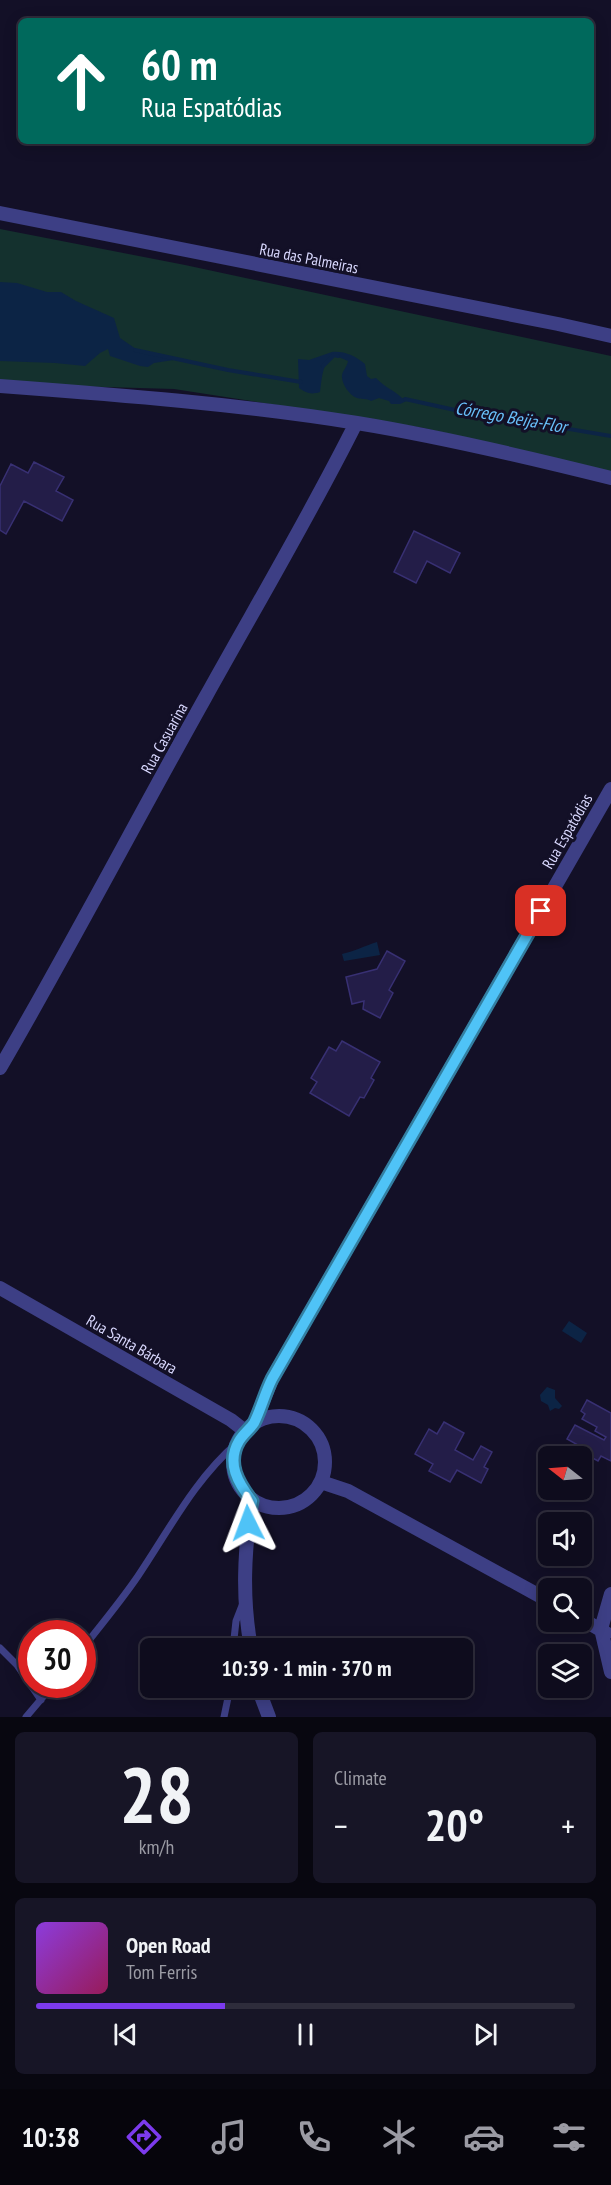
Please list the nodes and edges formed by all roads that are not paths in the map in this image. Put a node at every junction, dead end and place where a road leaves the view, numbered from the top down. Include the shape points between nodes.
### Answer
1 (0, 213) edge
2 (611, 336) edge
3 (0, 386) edge
4 (356, 423) junction
5 (611, 478) edge
6 (611, 789) edge
7 (0, 1068) edge
8 (0, 1288) edge
9 (245, 1433) junction
10 (321, 1482) junction
11 (252, 1501) junction
12 (611, 1594) edge
13 (538, 1595) edge
14 (245, 1598) junction
15 (592, 1624) edge
16 (96, 1631) edge
17 (606, 1632) edge
18 (234, 1638) edge
19 (249, 1638) edge
20 (0, 1648) edge
21 (611, 1671) edge
22 (228, 1698) edge
23 (262, 1698) edge
24 (41, 1700) joint
25 (26, 1717) edge
26 (224, 1717) edge
27 (269, 1717) edge

1 - 2 street, Rua das Palmeiras
3 - 4 street via 201,402
4 - 5 street via 442,438
4 - 7 street, Rua Casuarina via 317,501
6 - 9 street, Rua Espatódias via 272,1379
8 - 9 street, Rua Santa Bárbara via 231,1420
9 - 10 street via 267,1418 282,1416 309,1427 324,1452
9 - 11 street via 234,1457 234,1471
9 - 16 lane via 189,1497 138,1576
10 - 11 street via 312,1494 288,1507 273,1508
10 - 13 street via 348,1491
11 - 14 street via 245,1545
12 - 17 street
14 - 18 lane
14 - 19 street
15 - 17 street
17 - 21 street
20 - 24 lane
22 - 26 lane
23 - 27 street
24 - 25 lane

